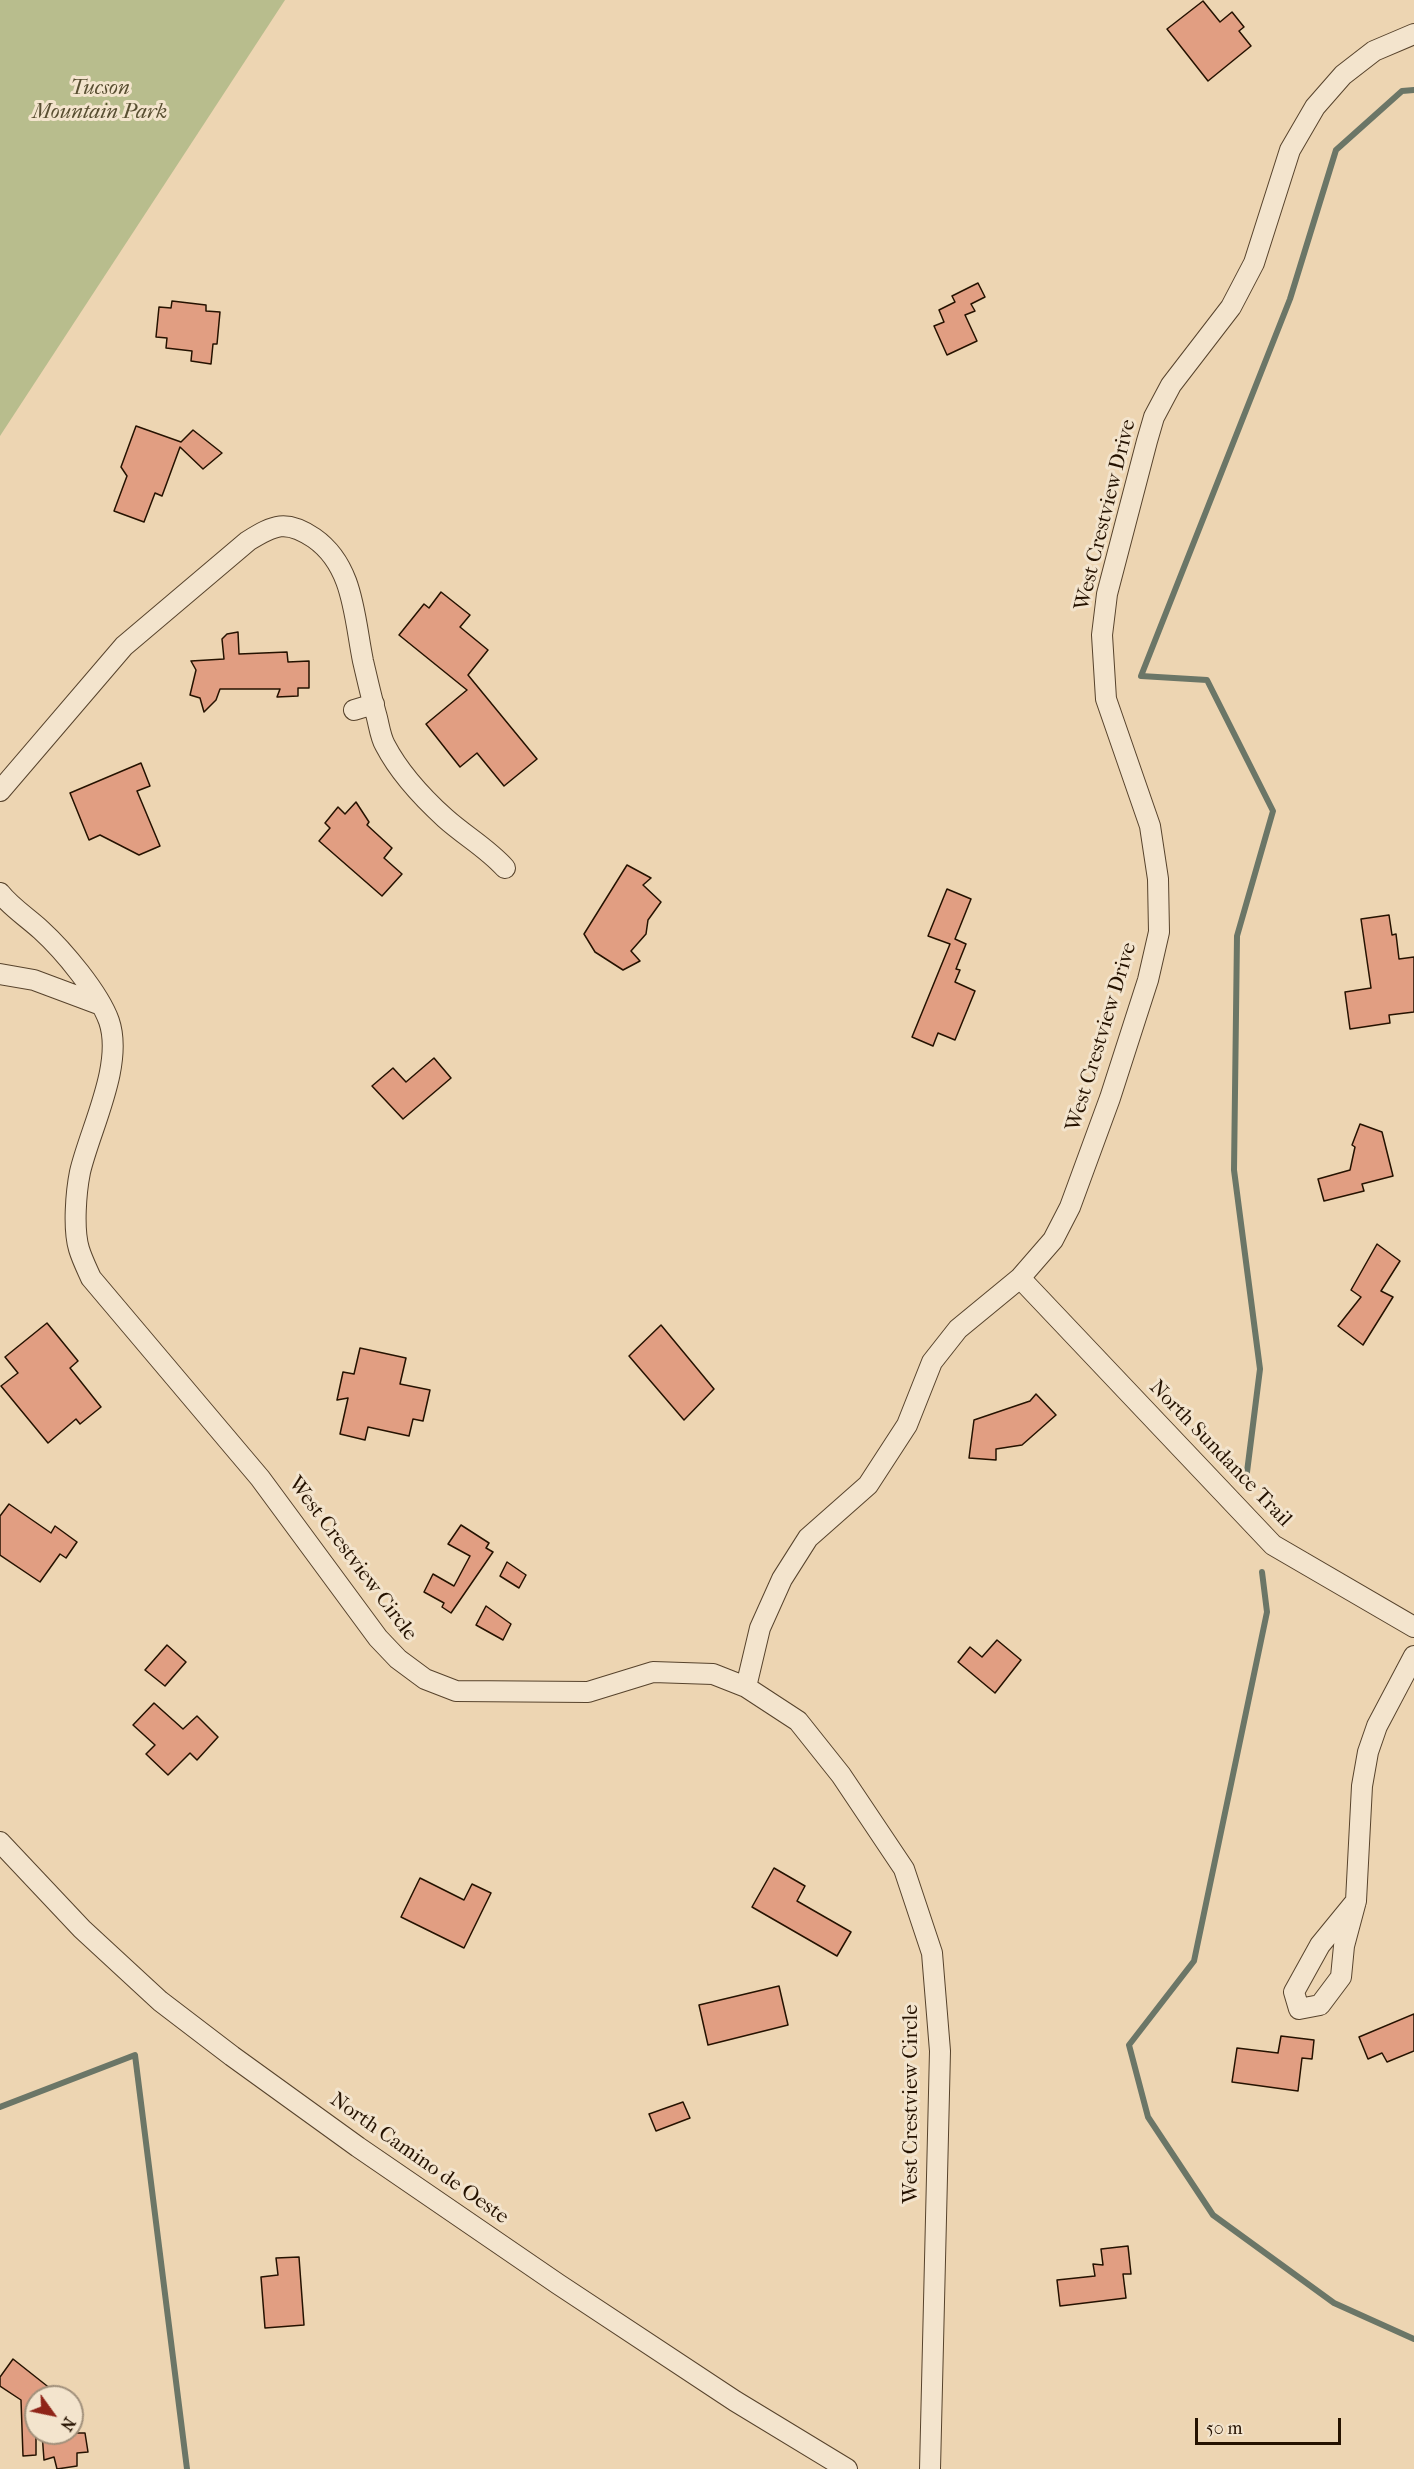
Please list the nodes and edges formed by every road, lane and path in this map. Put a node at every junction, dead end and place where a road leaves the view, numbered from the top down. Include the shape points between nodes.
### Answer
1 (1414, 34) edge
2 (374, 704) junction
3 (354, 710) dead end
4 (0, 791) edge
5 (505, 868) dead end
6 (1, 895) edge
7 (0, 974) edge
8 (101, 1005) junction
9 (1020, 1278) junction
10 (1414, 1627) edge
11 (1414, 1656) edge
12 (746, 1687) junction
13 (0, 1842) edge
14 (1356, 1902) junction
15 (847, 2469) edge
16 (930, 2469) edge

1 - 9 street, West Crestview Drive via 1374,51 1343,75 1315,107 1290,150 1254,263 1231,307 1171,385 1154,417 1107,594 1102,635 1106,699 1150,826 1158,879 1159,932 1141,1002 1079,1186 1053,1240
2 - 3 street
2 - 4 street via 353,600 340,565 320,542 301,529 282,524 248,541 124,646
2 - 5 street via 384,743 410,781 446,819 491,852
6 - 8 street, West Crestview Circle via 64,954
7 - 8 street via 34,980
8 - 12 street, West Crestview Circle via 109,1023 112,1050 106,1089 76,1197 78,1247 91,1278 260,1478 378,1638 425,1679 456,1691 588,1692 653,1672 712,1674
9 - 10 street, North Sundance Trail via 1273,1545
9 - 12 street, West Crestview Drive via 958,1329 932,1362 908,1425 868,1485 808,1538 782,1579 760,1628
11 - 14 street via 1377,1726 1368,1752 1362,1786
12 - 16 street, West Crestview Circle via 798,1721 841,1774 904,1869 932,1953 940,2051
13 - 15 street, North Camino de Oeste via 82,1929 142,1985 232,2056 558,2284 735,2401
14 - 14 street via 1320,1945 1294,1992 1299,2010 1320,2005 1341,1977

